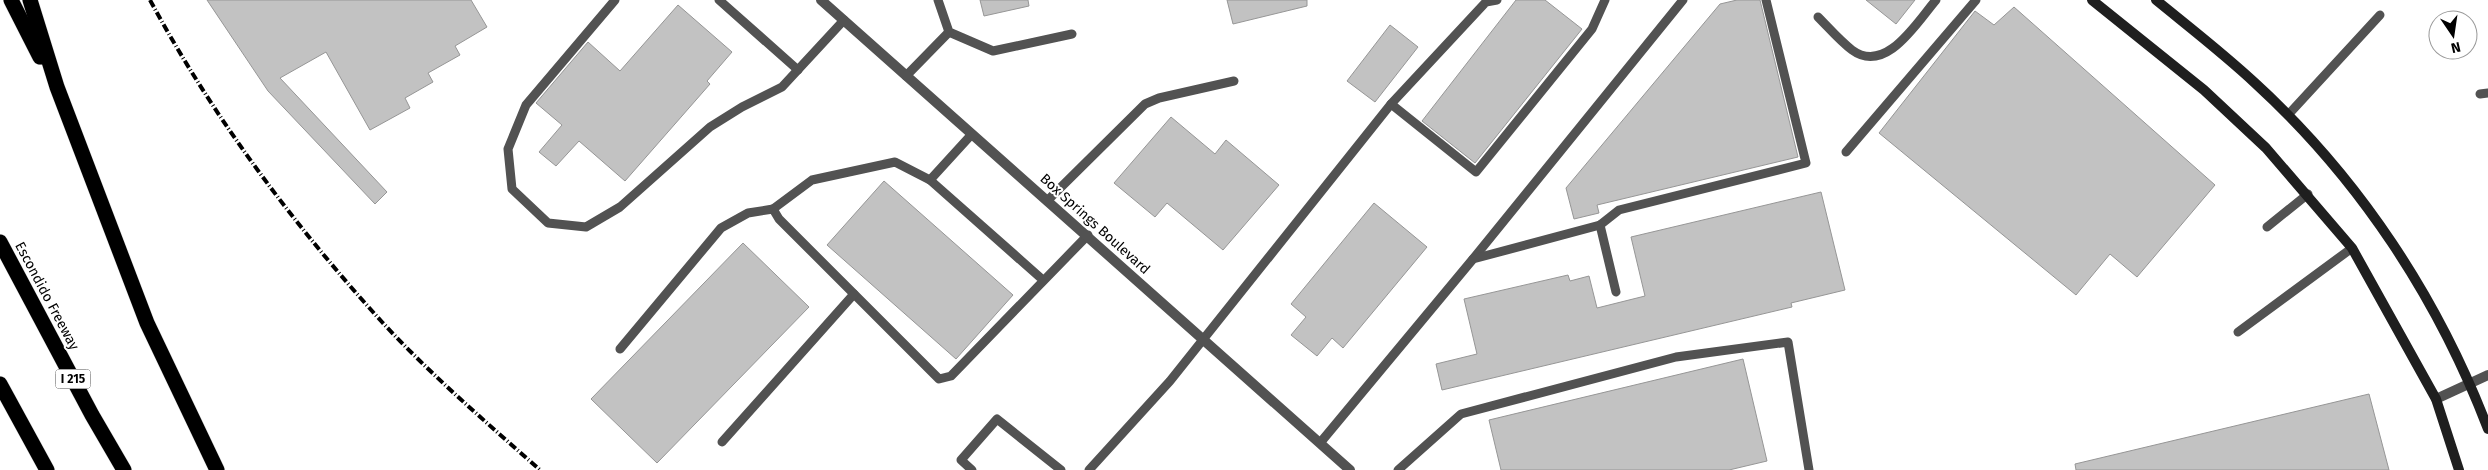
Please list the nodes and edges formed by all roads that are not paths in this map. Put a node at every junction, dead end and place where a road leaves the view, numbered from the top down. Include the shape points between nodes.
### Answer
1 (11, 0) edge
2 (30, 0) edge
3 (615, 0) edge
4 (720, 0) edge
5 (821, 0) edge
6 (938, 0) edge
7 (1497, 0) edge
8 (1606, 0) edge
9 (1683, 0) edge
10 (1766, 0) edge
11 (1936, 0) edge
12 (1976, 0) edge
13 (2092, 0) edge
14 (2159, 1) edge
15 (2380, 15) dead end
16 (1818, 17) dead end
17 (844, 20) junction
18 (949, 32) junction
19 (1072, 34) dead end
20 (798, 70) junction
21 (906, 76) junction
22 (1234, 81) dead end
23 (57, 87) junction
24 (1391, 104) junction
25 (2288, 115) junction
26 (972, 134) junction
27 (1846, 152) dead end
28 (930, 180) junction
29 (2308, 194) junction
30 (1048, 200) junction
31 (773, 209) junction
32 (1600, 225) junction
33 (2268, 227) dead end
34 (1088, 235) junction
35 (0, 242) edge
36 (2352, 248) junction
37 (1473, 259) junction
38 (1043, 280) junction
39 (1616, 292) dead end
40 (854, 294) junction
41 (2238, 332) dead end
42 (1202, 338) junction
43 (620, 349) dead end
44 (2488, 375) edge
45 (2470, 383) junction
46 (0, 384) edge
47 (2436, 399) junction
48 (2488, 429) edge
49 (722, 442) dead end
50 (1320, 443) junction
51 (46, 470) edge
52 (124, 470) edge
53 (217, 470) edge
54 (972, 470) edge
55 (1062, 470) edge
56 (1089, 470) edge
57 (1350, 470) edge
58 (1398, 470) edge
59 (1809, 470) edge
60 (2459, 470) edge

1 - 23 highway
2 - 23 highway
3 - 20 lane via 526,105 508,149 512,189 548,223 586,227 620,207 710,127 782,87
4 - 20 lane
5 - 17 street, Box Springs Boulevard
6 - 18 lane
7 - 24 lane via 1486,2
8 - 24 lane via 1592,29 1476,172
9 - 37 lane
10 - 32 lane via 1806,163 1619,210
11 - 16 lane via 1895,47 1882,55 1870,57 1852,51
12 - 27 lane
13 - 29 main road via 2204,90 2266,148
14 - 25 main road via 2255,82
15 - 25 lane
17 - 20 lane
17 - 21 street, Box Springs Boulevard
18 - 19 lane via 993,51
18 - 21 lane
21 - 26 street, Box Springs Boulevard
22 - 30 lane via 1145,104
23 - 53 highway via 147,323
24 - 42 lane
25 - 45 main road via 2340,172 2394,244 2421,288
26 - 28 lane
26 - 30 street, Box Springs Boulevard
28 - 31 lane via 892,162 812,180
28 - 38 lane
29 - 33 lane
29 - 36 main road
30 - 34 street, Box Springs Boulevard
31 - 40 lane via 779,220
31 - 43 lane via 748,213 721,228
32 - 37 lane
32 - 39 lane
34 - 38 lane
34 - 42 street, Box Springs Boulevard
35 - 52 highway, Escondido Freeway / I 215
36 - 41 lane
36 - 47 main road
37 - 50 lane
38 - 40 lane via 946,379 939,378
40 - 49 lane
42 - 50 street, Box Springs Boulevard
42 - 56 lane via 1170,381
44 - 45 street
45 - 47 street
45 - 48 main road
46 - 51 highway
47 - 60 main road
50 - 57 street, Box Springs Boulevard
54 - 55 lane via 961,460 997,419
58 - 59 lane via 1461,414 1676,357 1788,342

